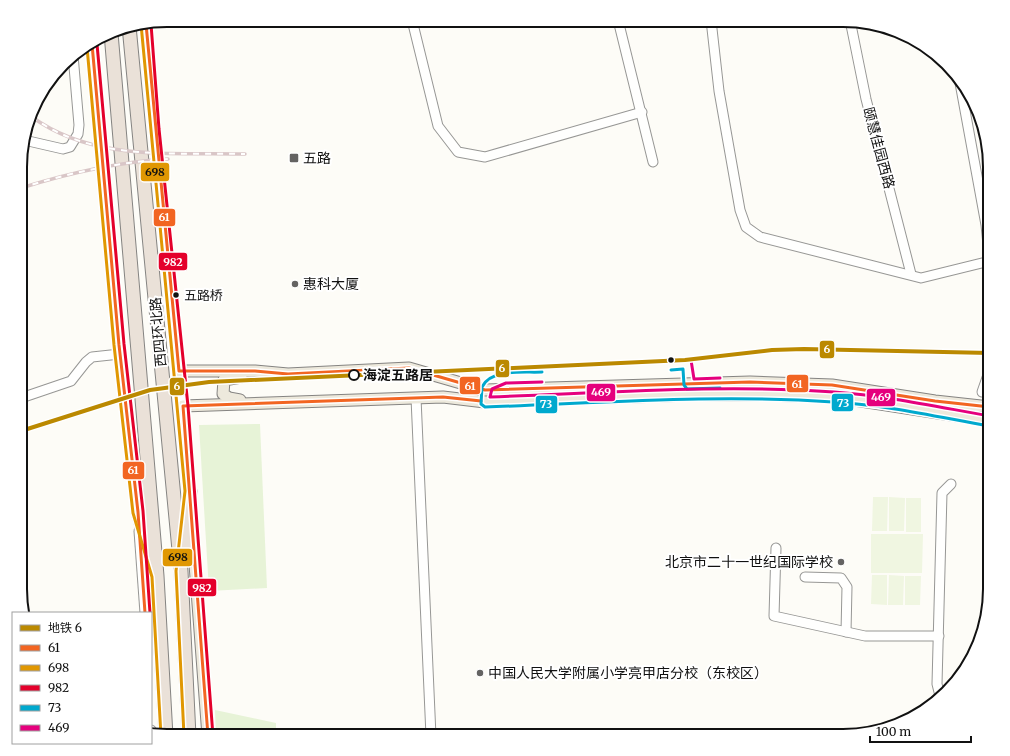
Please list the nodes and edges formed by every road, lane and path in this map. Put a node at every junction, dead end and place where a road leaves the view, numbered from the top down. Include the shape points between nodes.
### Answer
1 (414, 27) edge
2 (620, 27) edge
3 (712, 27) edge
4 (851, 27) edge
5 (146, 29) edge
6 (130, 32) edge
7 (111, 39) edge
8 (92, 49) edge
9 (74, 63) edge
10 (962, 94) edge
11 (642, 112) junction
12 (30, 141) edge
13 (653, 162) dead end
14 (983, 209) edge
15 (983, 263) edge
16 (911, 274) junction
17 (120, 354) junction
18 (179, 371) junction
19 (288, 374) junction
20 (983, 389) edge
21 (982, 392) dead end
22 (27, 396) edge
23 (416, 398) junction
24 (259, 403) junction
25 (183, 406) junction
26 (983, 406) edge
27 (983, 420) edge
28 (951, 484) dead end
29 (190, 491) junction
30 (138, 512) junction
31 (776, 548) dead end
32 (181, 571) junction
33 (157, 576) junction
34 (805, 577) dead end
35 (145, 612) edge
36 (846, 632) junction
37 (938, 636) junction
38 (939, 691) edge
39 (166, 729) edge
40 (189, 729) edge
41 (207, 729) edge
42 (431, 729) edge

1 - 11 street via 438,126 458,152 485,157
2 - 11 street
3 - 16 street via 730,161 746,227 760,237
4 - 16 street, 颐慧佳园西路 via 866,99
5 - 18 street, 西四环北路
6 - 32 highway, 西四环北路
7 - 33 highway, 西四环北路
8 - 17 street
9 - 12 street via 79,125 76,139 70,147 63,149
10 - 14 street
11 - 13 street
15 - 16 street via 921,278
17 - 22 street via 92,357 71,381
17 - 30 street
18 - 19 main road via 232,370
18 - 25 street, 西四环北路
19 - 24 main road via 224,380 223,394 229,398
19 - 26 main road via 409,368 485,390 750,382 832,385
20 - 21 street
23 - 24 main road
23 - 27 main road via 443,397 485,402 697,395 835,397
23 - 42 street
24 - 25 main road
25 - 29 main road, 西四环北路
28 - 37 street via 942,493
29 - 32 highway
29 - 41 main road, 西四环北路
30 - 33 highway
30 - 35 street
31 - 36 street via 774,616
32 - 40 highway, 西四环北路
33 - 39 highway, 西四环北路
34 - 36 street via 841,578 847,587
36 - 37 street via 864,636
37 - 38 street

